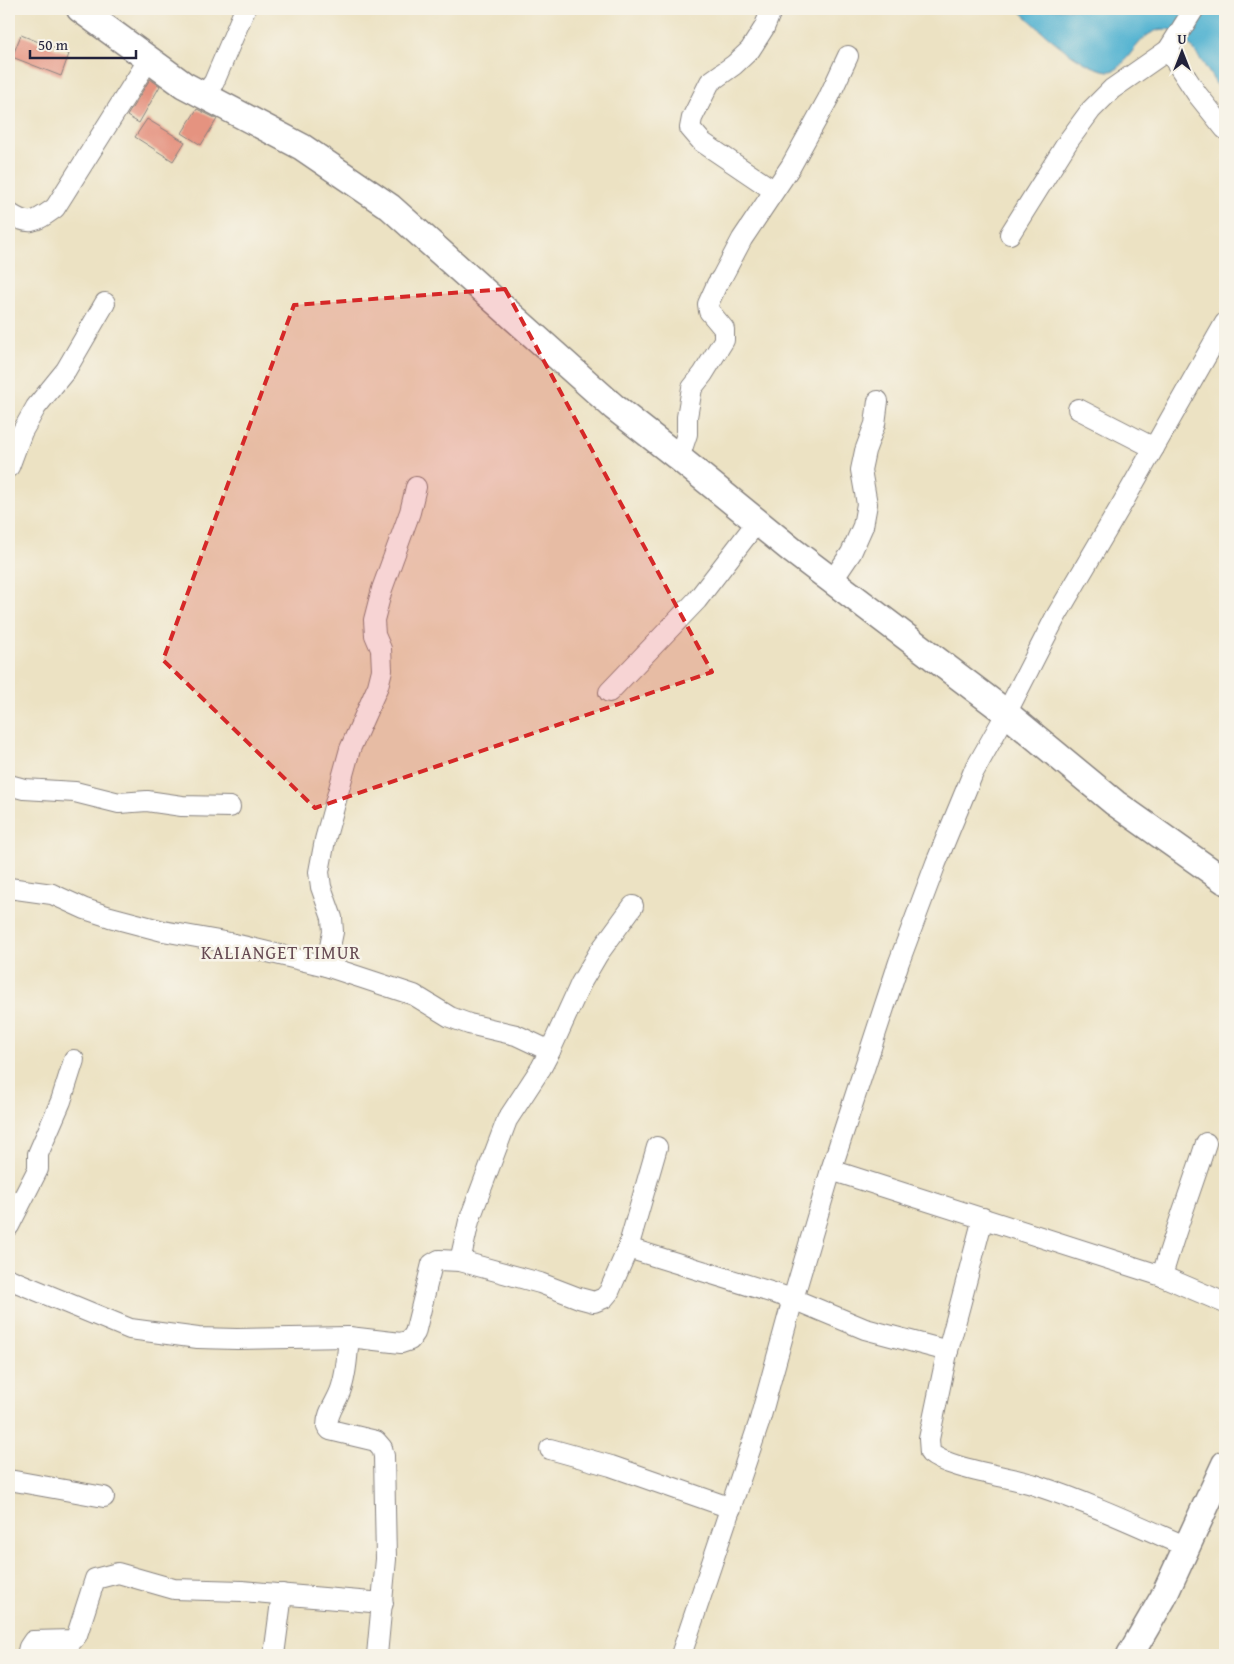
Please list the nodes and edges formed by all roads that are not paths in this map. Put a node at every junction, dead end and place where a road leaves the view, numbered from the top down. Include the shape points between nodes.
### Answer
1 (80, 9) edge
2 (245, 9) edge
3 (769, 9) edge
4 (1194, 9) edge
5 (1168, 50) junction
6 (848, 56) dead end
7 (149, 59) junction
8 (204, 95) junction
9 (1225, 129) edge
10 (773, 190) junction
11 (9, 213) edge
12 (1010, 234) dead end
13 (105, 303) dead end
14 (1225, 323) edge
15 (878, 401) dead end
16 (1078, 409) dead end
17 (1154, 448) junction
18 (680, 458) junction
19 (9, 467) edge
20 (416, 487) dead end
21 (756, 522) junction
22 (832, 581) junction
23 (609, 692) dead end
24 (1006, 714) junction
25 (9, 785) edge
26 (230, 807) dead end
27 (1225, 881) edge
28 (9, 888) edge
29 (633, 906) dead end
30 (326, 966) junction
31 (550, 1051) junction
32 (74, 1060) dead end
33 (1206, 1143) dead end
34 (657, 1147) dead end
35 (831, 1170) junction
36 (983, 1218) junction
37 (9, 1226) edge
38 (628, 1248) junction
39 (460, 1261) junction
40 (1162, 1276) junction
41 (9, 1279) edge
42 (793, 1299) junction
43 (1225, 1303) edge
44 (348, 1337) junction
45 (948, 1351) junction
46 (550, 1449) dead end
47 (1223, 1475) edge
48 (9, 1480) edge
49 (104, 1497) dead end
50 (731, 1508) junction
51 (1187, 1547) junction
52 (282, 1594) junction
53 (383, 1603) junction
54 (688, 1653) edge
55 (27, 1655) edge
56 (274, 1655) edge
57 (377, 1655) edge
58 (1130, 1655) edge

1 - 7 main road
2 - 8 street via 214,82
3 - 10 street via 764,28 750,50 710,82 690,128 702,142
4 - 5 street
5 - 9 street
5 - 12 street via 1112,89 1091,110
6 - 10 street via 791,166
7 - 8 main road via 184,85
7 - 11 street via 55,208 31,222
8 - 18 main road via 302,147 390,207 614,407
10 - 18 street via 742,239 708,304 709,311 724,329 724,340 692,388 687,434
13 - 19 street via 66,370 36,407 22,432
14 - 17 street
15 - 22 street via 875,424 861,470 867,504 863,526 851,553
16 - 17 street
17 - 24 street via 1055,618
18 - 21 main road
20 - 30 street via 374,620 375,635 381,649 382,670 378,686 350,749 325,840 319,872 333,932
21 - 22 main road
21 - 23 street via 696,600
22 - 24 main road
24 - 27 main road via 1115,802
24 - 35 street via 973,773 936,863 899,962
25 - 26 street via 76,792 119,803 147,801
28 - 30 street via 52,894 110,917 163,931
29 - 31 street via 581,983
30 - 31 street via 414,995 450,1017 516,1035
31 - 39 street via 507,1120 469,1221
32 - 37 street via 38,1154 38,1169
33 - 40 street
34 - 38 street
35 - 36 street
35 - 42 street
36 - 40 street
36 - 45 street
38 - 39 street via 609,1292 594,1302
38 - 42 street
39 - 44 street via 439,1260 432,1264 415,1333 410,1340 401,1343
40 - 43 street
41 - 44 street via 144,1331 198,1338
42 - 45 street via 865,1329
42 - 50 street via 759,1423
44 - 53 street via 344,1381 327,1426 330,1430 376,1441 382,1448 386,1560
45 - 51 street via 929,1439 929,1449 936,1458 1034,1484
46 - 50 street via 611,1466
47 - 51 main road
48 - 49 street
50 - 54 street
51 - 58 main road via 1163,1598
52 - 53 street
52 - 55 street via 174,1589 118,1573 103,1576 95,1579 77,1636 73,1640 34,1641
52 - 56 street
53 - 57 street

